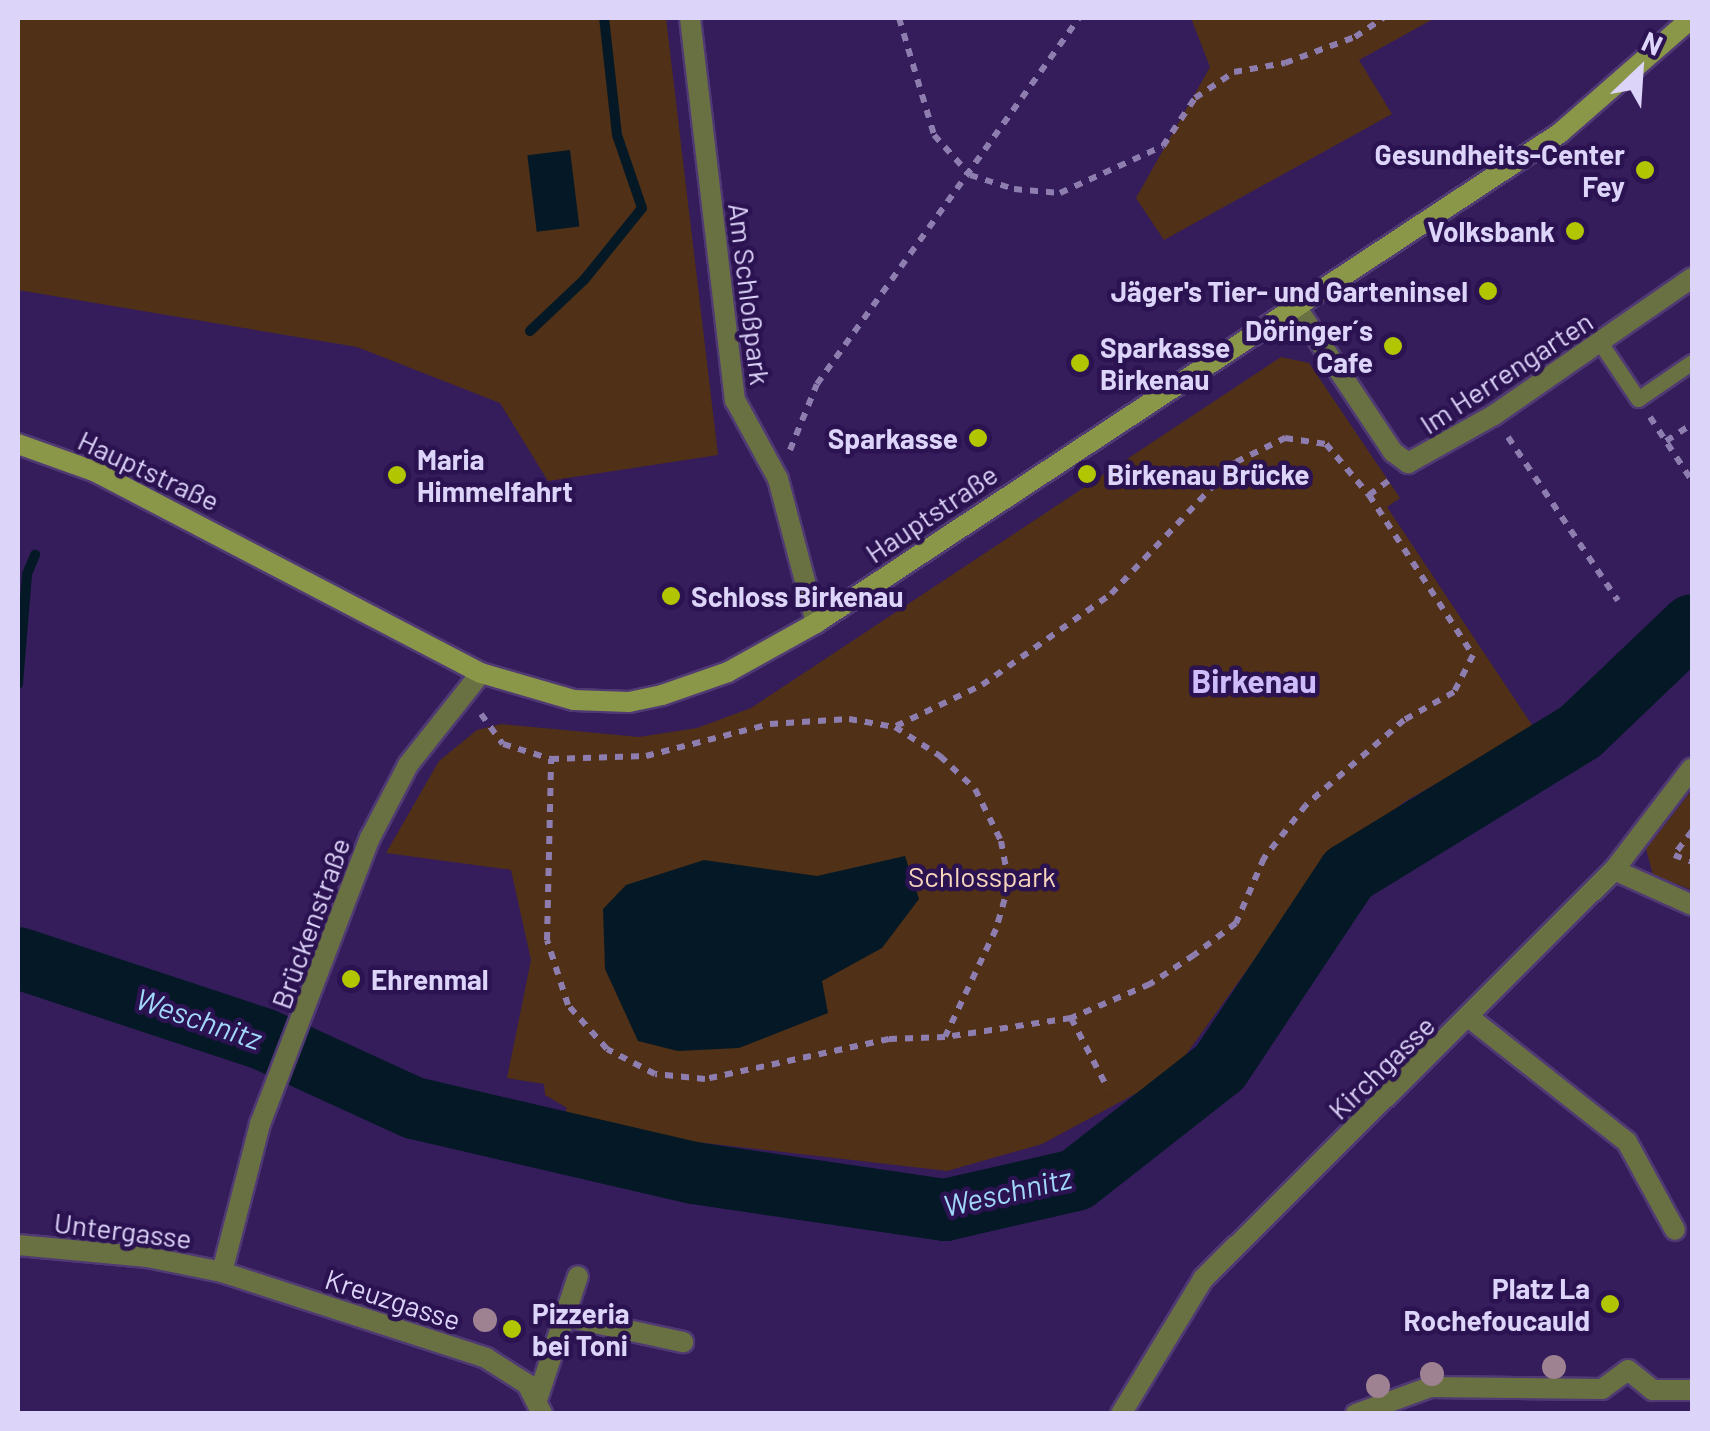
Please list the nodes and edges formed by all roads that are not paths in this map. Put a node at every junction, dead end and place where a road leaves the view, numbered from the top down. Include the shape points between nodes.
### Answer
1 (690, 18) edge
2 (1692, 18) edge
3 (1692, 278) edge
4 (1294, 305) junction
5 (1601, 344) junction
6 (1692, 362) edge
7 (18, 444) edge
8 (816, 623) junction
9 (481, 673) junction
10 (1692, 768) edge
11 (1614, 870) junction
12 (1692, 905) edge
13 (1470, 1018) junction
14 (1675, 1230) dead end
15 (18, 1245) edge
16 (222, 1272) junction
17 (578, 1276) dead end
18 (568, 1318) junction
19 (683, 1342) dead end
20 (1692, 1390) edge
21 (540, 1405) edge
22 (1120, 1414) edge
23 (1356, 1414) edge

1 - 8 street, Am Schloßpark via 735,400 778,478
2 - 4 main road, Hauptstraße via 1560,133
3 - 5 street, Im Herrengarten
4 - 5 street, Im Herrengarten via 1393,452 1408,464
4 - 8 main road, Hauptstraße
5 - 6 lane via 1638,399
7 - 9 main road, Hauptstraße via 96,472
8 - 9 main road, Hauptstraße via 728,672 629,702 548,695
9 - 16 street, Brückenstraße via 408,765 370,838 260,1124
10 - 11 street, Kirchgasse
11 - 12 street
11 - 13 street, Kirchgasse
13 - 14 street via 1627,1142
13 - 22 street, Kirchgasse via 1203,1279
15 - 16 street, Untergasse via 147,1257
16 - 21 street, Kreuzgasse via 486,1358
17 - 18 street, Kreuzgasse
18 - 19 street
18 - 21 street, Kreuzgasse
20 - 23 street via 1653,1390 1628,1370 1602,1389 1430,1386

